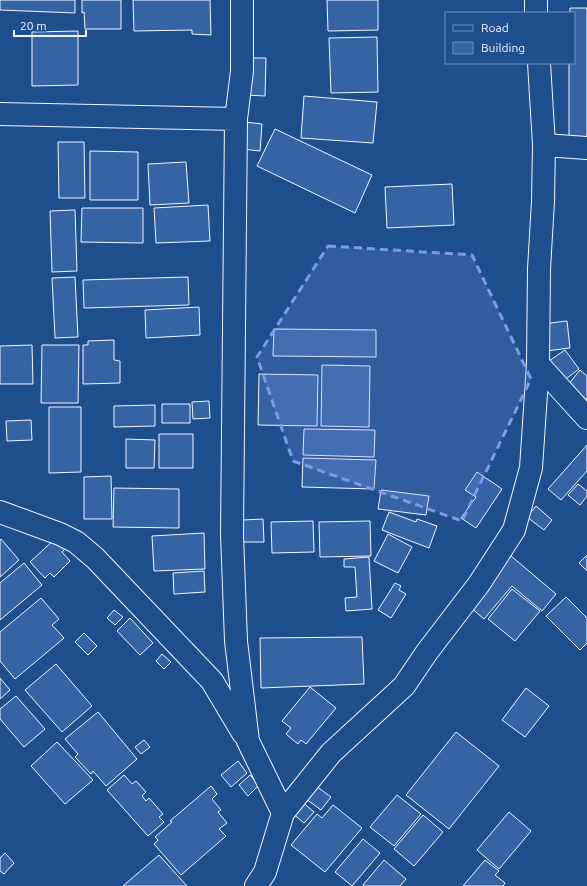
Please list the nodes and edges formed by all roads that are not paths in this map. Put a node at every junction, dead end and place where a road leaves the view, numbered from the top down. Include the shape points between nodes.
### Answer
1 (242, 0) edge
2 (536, 0) edge
3 (536, 12) edge
4 (539, 64) edge
5 (0, 114) edge
6 (236, 119) junction
7 (544, 145) junction
8 (587, 148) edge
9 (538, 364) junction
10 (587, 418) edge
11 (0, 512) edge
12 (248, 741) junction
13 (283, 813) junction
14 (256, 886) edge

1 - 6 street via 242,71
2 - 3 street
4 - 7 street
5 - 6 street
6 - 12 street via 232,534 236,641
7 - 8 street
7 - 9 street
9 - 10 street
9 - 13 street via 531,468 514,530 479,584 426,652 404,686 331,753
11 - 12 street via 60,534 76,542 94,558 212,681
12 - 13 street
13 - 14 street via 265,872

